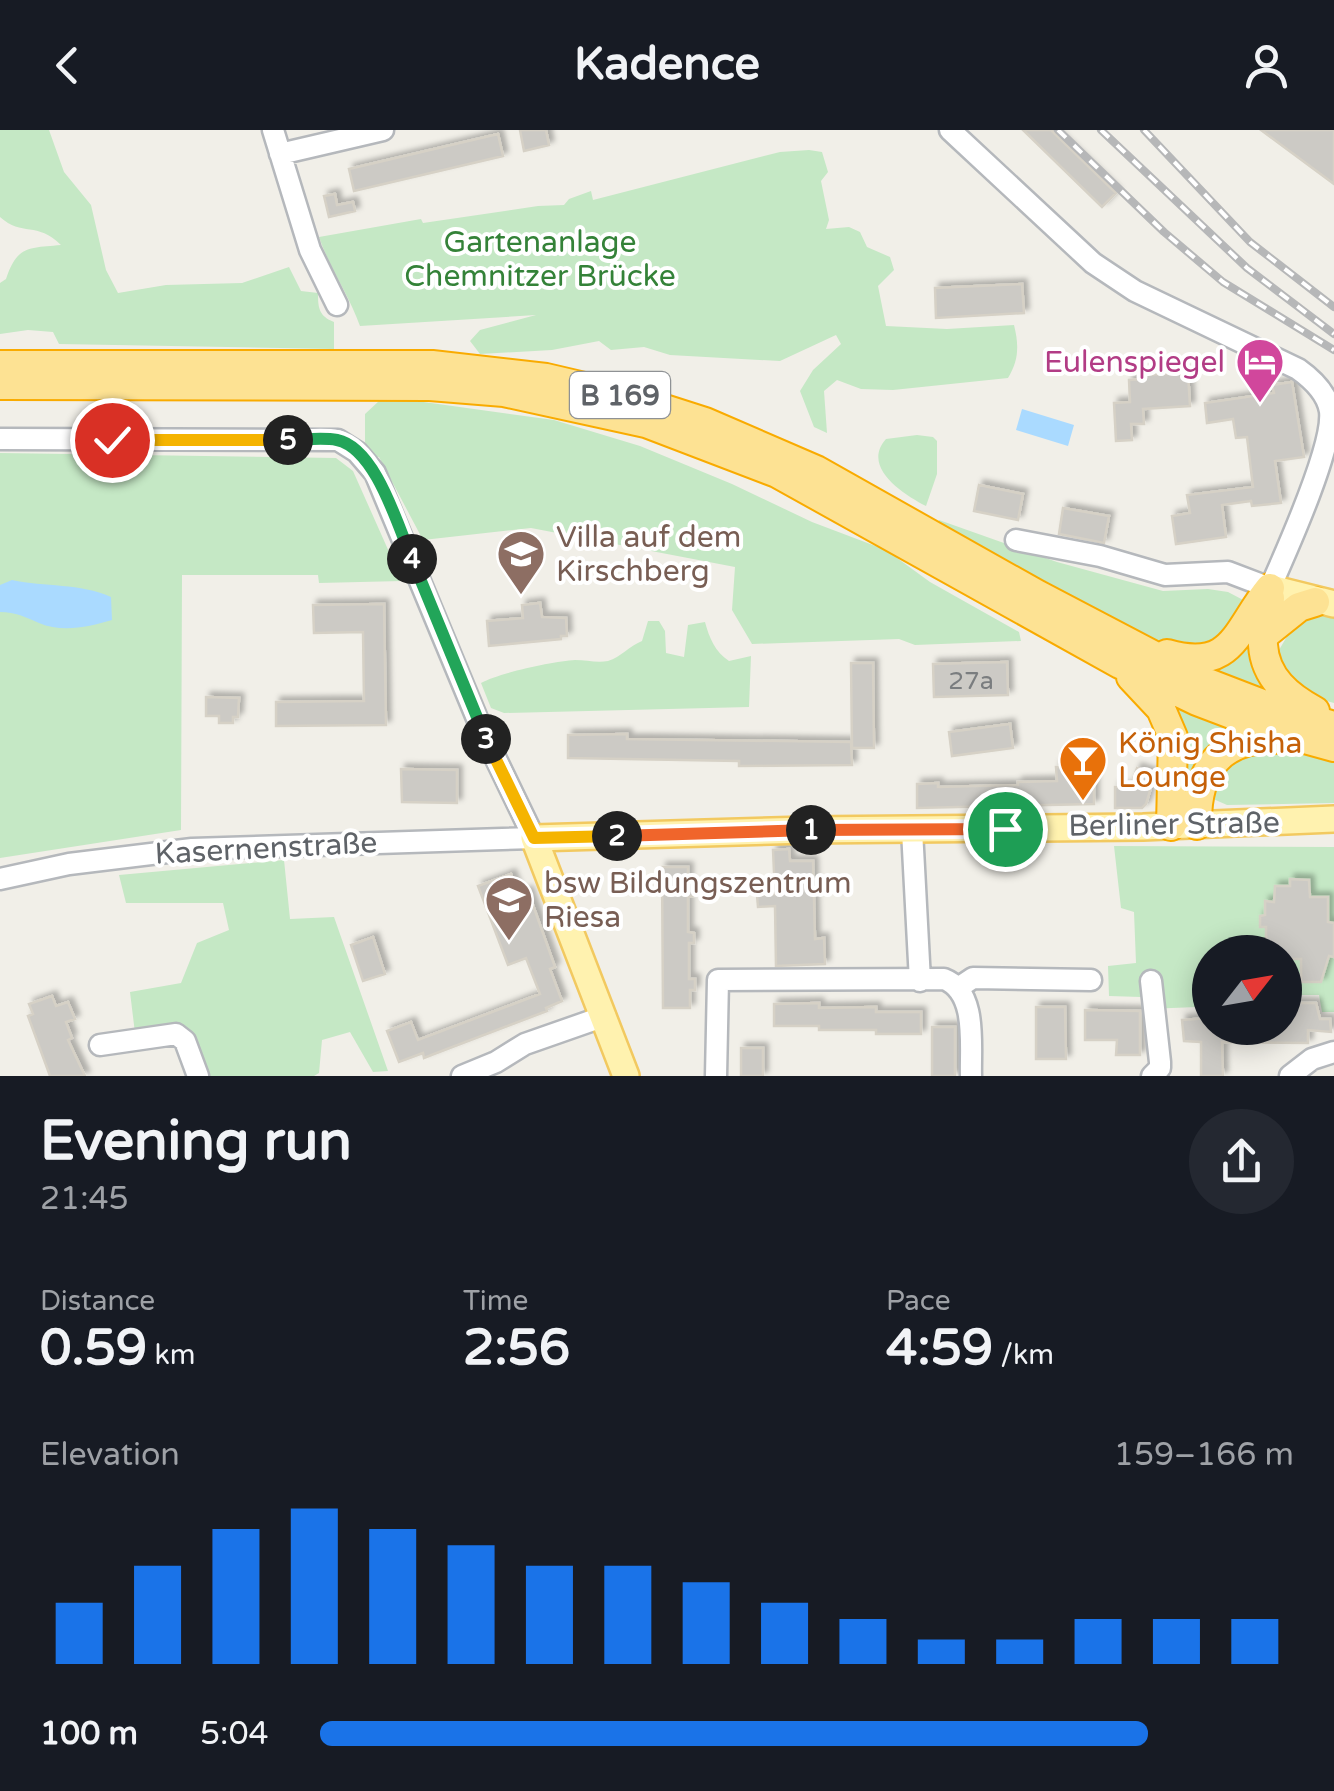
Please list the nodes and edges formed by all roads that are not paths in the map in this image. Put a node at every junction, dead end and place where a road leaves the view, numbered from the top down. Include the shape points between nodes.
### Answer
1 (273, 130) edge
2 (383, 130) edge
3 (950, 130) edge
4 (280, 154) junction
5 (337, 304) dead end
6 (0, 356) edge
7 (0, 365) edge
8 (30, 365) junction
9 (85, 385) junction
10 (0, 386) edge
11 (0, 403) edge
12 (0, 439) edge
13 (1016, 540) dead end
14 (1270, 588) junction
15 (1324, 603) edge
16 (1264, 635) junction
17 (1123, 654) junction
18 (1329, 734) edge
19 (1334, 819) edge
20 (1184, 826) junction
21 (912, 830) junction
22 (534, 838) junction
23 (0, 878) edge
24 (1092, 980) dead end
25 (1152, 981) dead end
26 (920, 982) junction
27 (958, 988) junction
28 (605, 1016) junction
29 (100, 1044) dead end
30 (1334, 1052) edge
31 (198, 1076) edge
32 (462, 1076) edge
33 (626, 1076) edge
34 (716, 1076) edge
35 (971, 1076) edge
36 (1152, 1076) edge
37 (1290, 1076) edge

1 - 4 street
2 - 4 street
3 - 14 street via 1093,264 1298,369 1319,387 1330,408 1329,438
4 - 5 street via 310,250
6 - 8 highway
7 - 8 highway, B 169
8 - 17 highway, B 169 via 432,364 614,393 777,451
9 - 10 highway, B 169
9 - 11 highway via 70,396
9 - 17 highway, B 169 via 430,386 537,398 646,423 790,480
12 - 22 street via 338,440 358,452 375,473
13 - 14 street via 1165,575 1228,572
14 - 15 main road
14 - 16 highway
14 - 17 highway via 1245,630 1218,654
15 - 16 highway via 1299,607
16 - 18 highway via 1271,674
17 - 18 highway, B 169 via 1197,701
17 - 20 highway via 1170,727
18 - 20 highway via 1263,738 1214,759
19 - 20 main road, Berliner Straße
20 - 21 main road, Berliner Straße
21 - 22 main road, Berliner Straße
21 - 26 street
22 - 23 street, Kasernenstraße via 192,848
22 - 28 main road
24 - 27 street via 973,978
25 - 36 street via 1160,1062
26 - 27 street via 944,979
26 - 34 street via 718,980
27 - 35 street via 970,1020
28 - 32 street via 524,1044
28 - 33 main road
29 - 31 street via 176,1034
30 - 37 street

